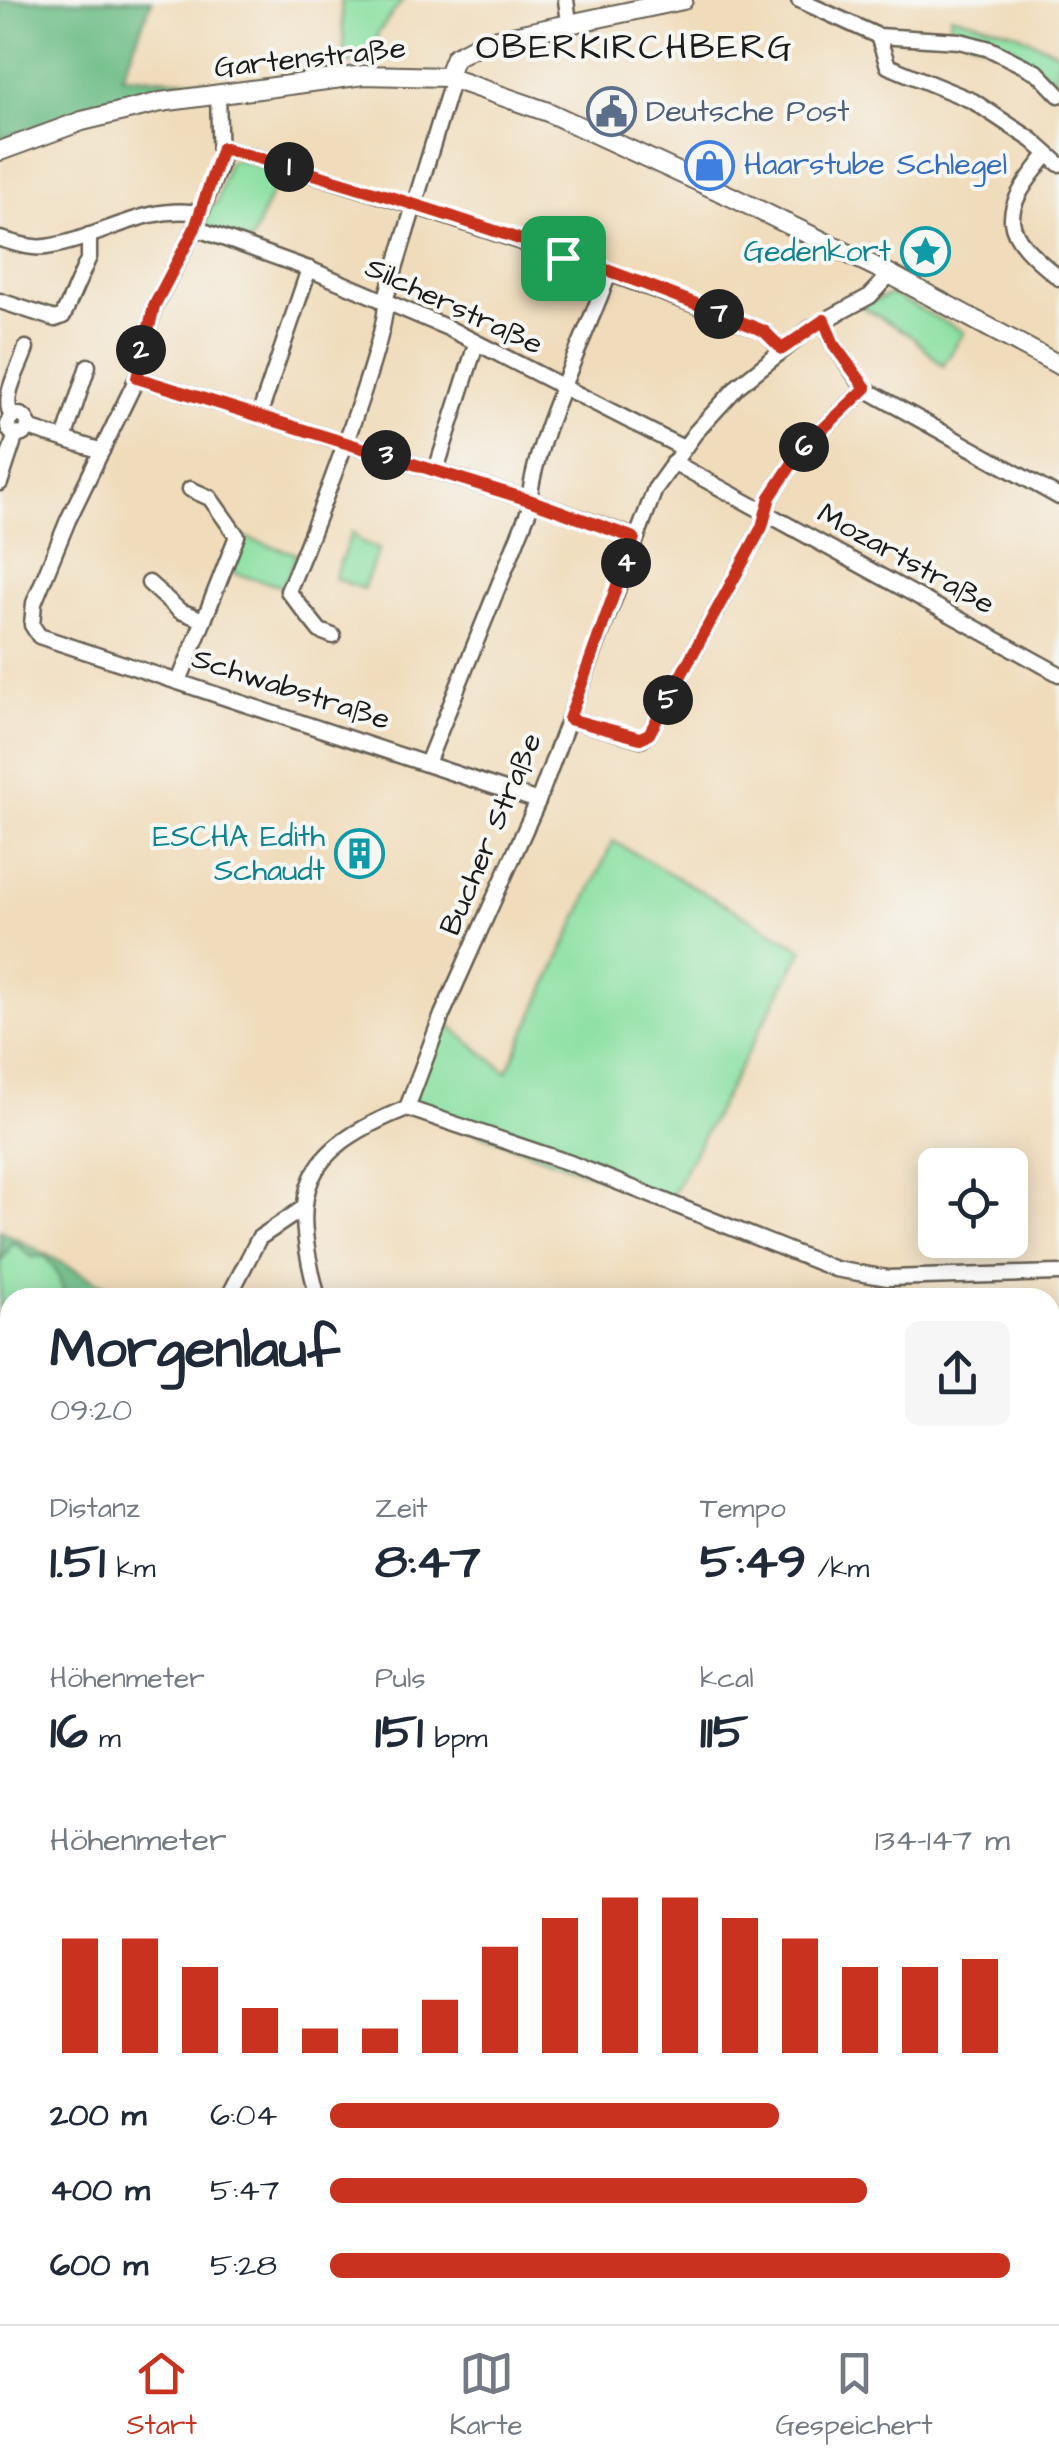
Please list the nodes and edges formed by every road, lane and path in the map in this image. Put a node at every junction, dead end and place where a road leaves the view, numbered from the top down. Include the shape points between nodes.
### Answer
1 (566, 0) edge
2 (683, 0) edge
3 (800, 0) edge
4 (569, 22) junction
5 (878, 36) junction
6 (469, 51) junction
7 (448, 83) junction
8 (479, 86) junction
9 (1059, 94) edge
10 (218, 95) junction
11 (222, 148) junction
12 (0, 151) edge
13 (1053, 160) edge
14 (413, 206) junction
15 (197, 220) junction
16 (89, 234) junction
17 (0, 239) edge
18 (310, 269) junction
19 (609, 274) junction
20 (890, 274) junction
21 (1059, 278) edge
22 (0, 301) edge
23 (385, 301) junction
24 (824, 320) junction
25 (476, 344) junction
26 (26, 348) dead end
27 (782, 349) junction
28 (1059, 365) edge
29 (88, 366) dead end
30 (137, 378) junction
31 (563, 388) junction
32 (866, 388) junction
33 (259, 416) junction
34 (13, 424) edge
35 (64, 439) junction
36 (346, 443) junction
37 (684, 448) junction
38 (102, 451) junction
39 (673, 462) junction
40 (436, 470) junction
41 (0, 482) edge
42 (190, 489) dead end
43 (1059, 497) edge
44 (529, 500) junction
45 (767, 514) junction
46 (634, 538) junction
47 (149, 583) dead end
48 (204, 620) junction
49 (333, 636) dead end
50 (1059, 674) edge
51 (178, 681) junction
52 (569, 719) junction
53 (428, 761) junction
54 (538, 801) junction
55 (407, 1108) junction
56 (302, 1210) junction
57 (1059, 1273) edge
58 (233, 1288) edge
59 (316, 1288) edge

1 - 4 street
2 - 4 main road
3 - 5 street
4 - 6 main road
5 - 9 street via 990,49 1038,73
5 - 13 street via 888,66 972,101
6 - 7 main road via 456,57
6 - 8 main road via 466,68
7 - 8 main road, Gartenstraße
7 - 10 main road, Gartenstraße via 364,75
7 - 14 street
8 - 20 main road, Gartenstraße via 602,136
10 - 11 street
10 - 12 main road, Gartenstraße via 126,108
11 - 14 street
11 - 15 street
13 - 21 street via 1013,209 1011,229 1023,250
14 - 19 street
14 - 23 street
15 - 16 street via 171,209
15 - 18 street, Silcherstraße
15 - 30 street via 154,306
16 - 17 street via 44,247
16 - 22 street via 90,257 63,316 55,320
18 - 23 street, Silcherstraße
18 - 33 street
19 - 27 street via 764,331
19 - 31 street
20 - 24 street, Bucher Straße via 870,296
20 - 28 main road, Gartenstraße
23 - 25 street, Silcherstraße
23 - 36 street via 388,309
24 - 27 street, Bucher Straße
24 - 32 street
25 - 31 street, Silcherstraße
25 - 40 street
26 - 34 street via 10,388
27 - 37 street, Bucher Straße via 738,386
29 - 35 street
30 - 33 street
30 - 38 street
31 - 37 street, Silcherstraße
31 - 44 street
32 - 43 street
32 - 45 street via 802,449 770,497
33 - 36 street
34 - 35 street
34 - 41 street
35 - 38 street
36 - 40 street
36 - 49 street via 288,591 320,631
37 - 39 street, Bucher Straße
38 - 51 street, Schwabstraße via 34,603 32,625 39,636
39 - 45 street, Mozartstraße
39 - 46 street, Bucher Straße
40 - 44 street
42 - 48 street via 210,498 238,536
44 - 46 street
44 - 53 street
45 - 50 street, Mozartstraße
45 - 52 street via 649,734 640,738
46 - 52 street, Bucher Straße
47 - 48 street via 180,611
48 - 51 street
51 - 53 street, Schwabstraße
52 - 54 street, Bucher Straße
53 - 54 street, Schwabstraße
54 - 55 street, Bucher Straße
55 - 56 street via 364,1127 331,1152 308,1183
55 - 57 street via 570,1163 835,1269 888,1278
56 - 58 street via 259,1238
56 - 59 street

